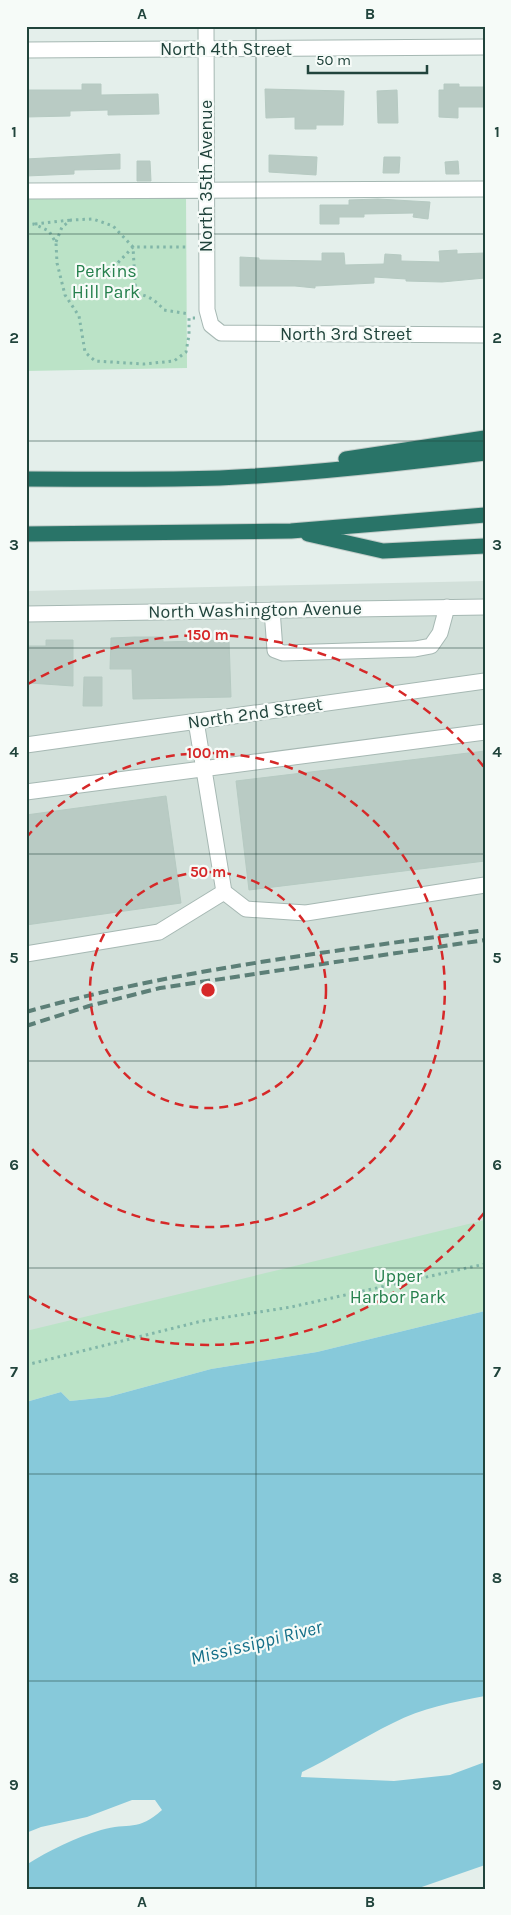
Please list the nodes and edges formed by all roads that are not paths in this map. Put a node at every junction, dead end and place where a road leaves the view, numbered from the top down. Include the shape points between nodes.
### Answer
1 (206, 26) edge
2 (485, 47) edge
3 (206, 49) junction
4 (26, 50) edge
5 (485, 188) edge
6 (206, 189) junction
7 (26, 191) edge
8 (211, 325) joint
9 (485, 335) edge
10 (485, 438) edge
11 (485, 453) edge
12 (220, 478) junction
13 (26, 479) edge
14 (485, 515) edge
15 (291, 531) junction
16 (26, 534) edge
17 (485, 546) edge
18 (485, 607) edge
19 (447, 608) junction
20 (272, 610) junction
21 (26, 614) edge
22 (485, 681) edge
23 (196, 721) junction
24 (485, 732) edge
25 (26, 745) edge
26 (204, 770) junction
27 (26, 792) edge
28 (485, 885) edge
29 (224, 892) junction
30 (26, 954) edge

1 - 3 street, North 35th Avenue
2 - 3 street, North 4th Street
3 - 4 street, North 4th Street
3 - 6 street, North 35th Avenue
5 - 6 street
6 - 7 street
6 - 8 street, North 35th Avenue via 206,310
8 - 9 street, North 3rd Street via 222,333
10 - 12 highway
11 - 12 highway
12 - 13 highway
14 - 15 highway
15 - 16 highway
15 - 17 highway via 383,551
18 - 19 street, North Washington Avenue
19 - 20 street, North Washington Avenue
19 - 20 street via 440,633 431,646 283,653 275,650
20 - 21 street, North Washington Avenue
22 - 23 street, North 2nd Street
23 - 25 street, North 2nd Street
23 - 26 street
24 - 26 street
26 - 27 street
26 - 29 street
28 - 29 street via 306,913 246,909
29 - 30 street via 159,932

